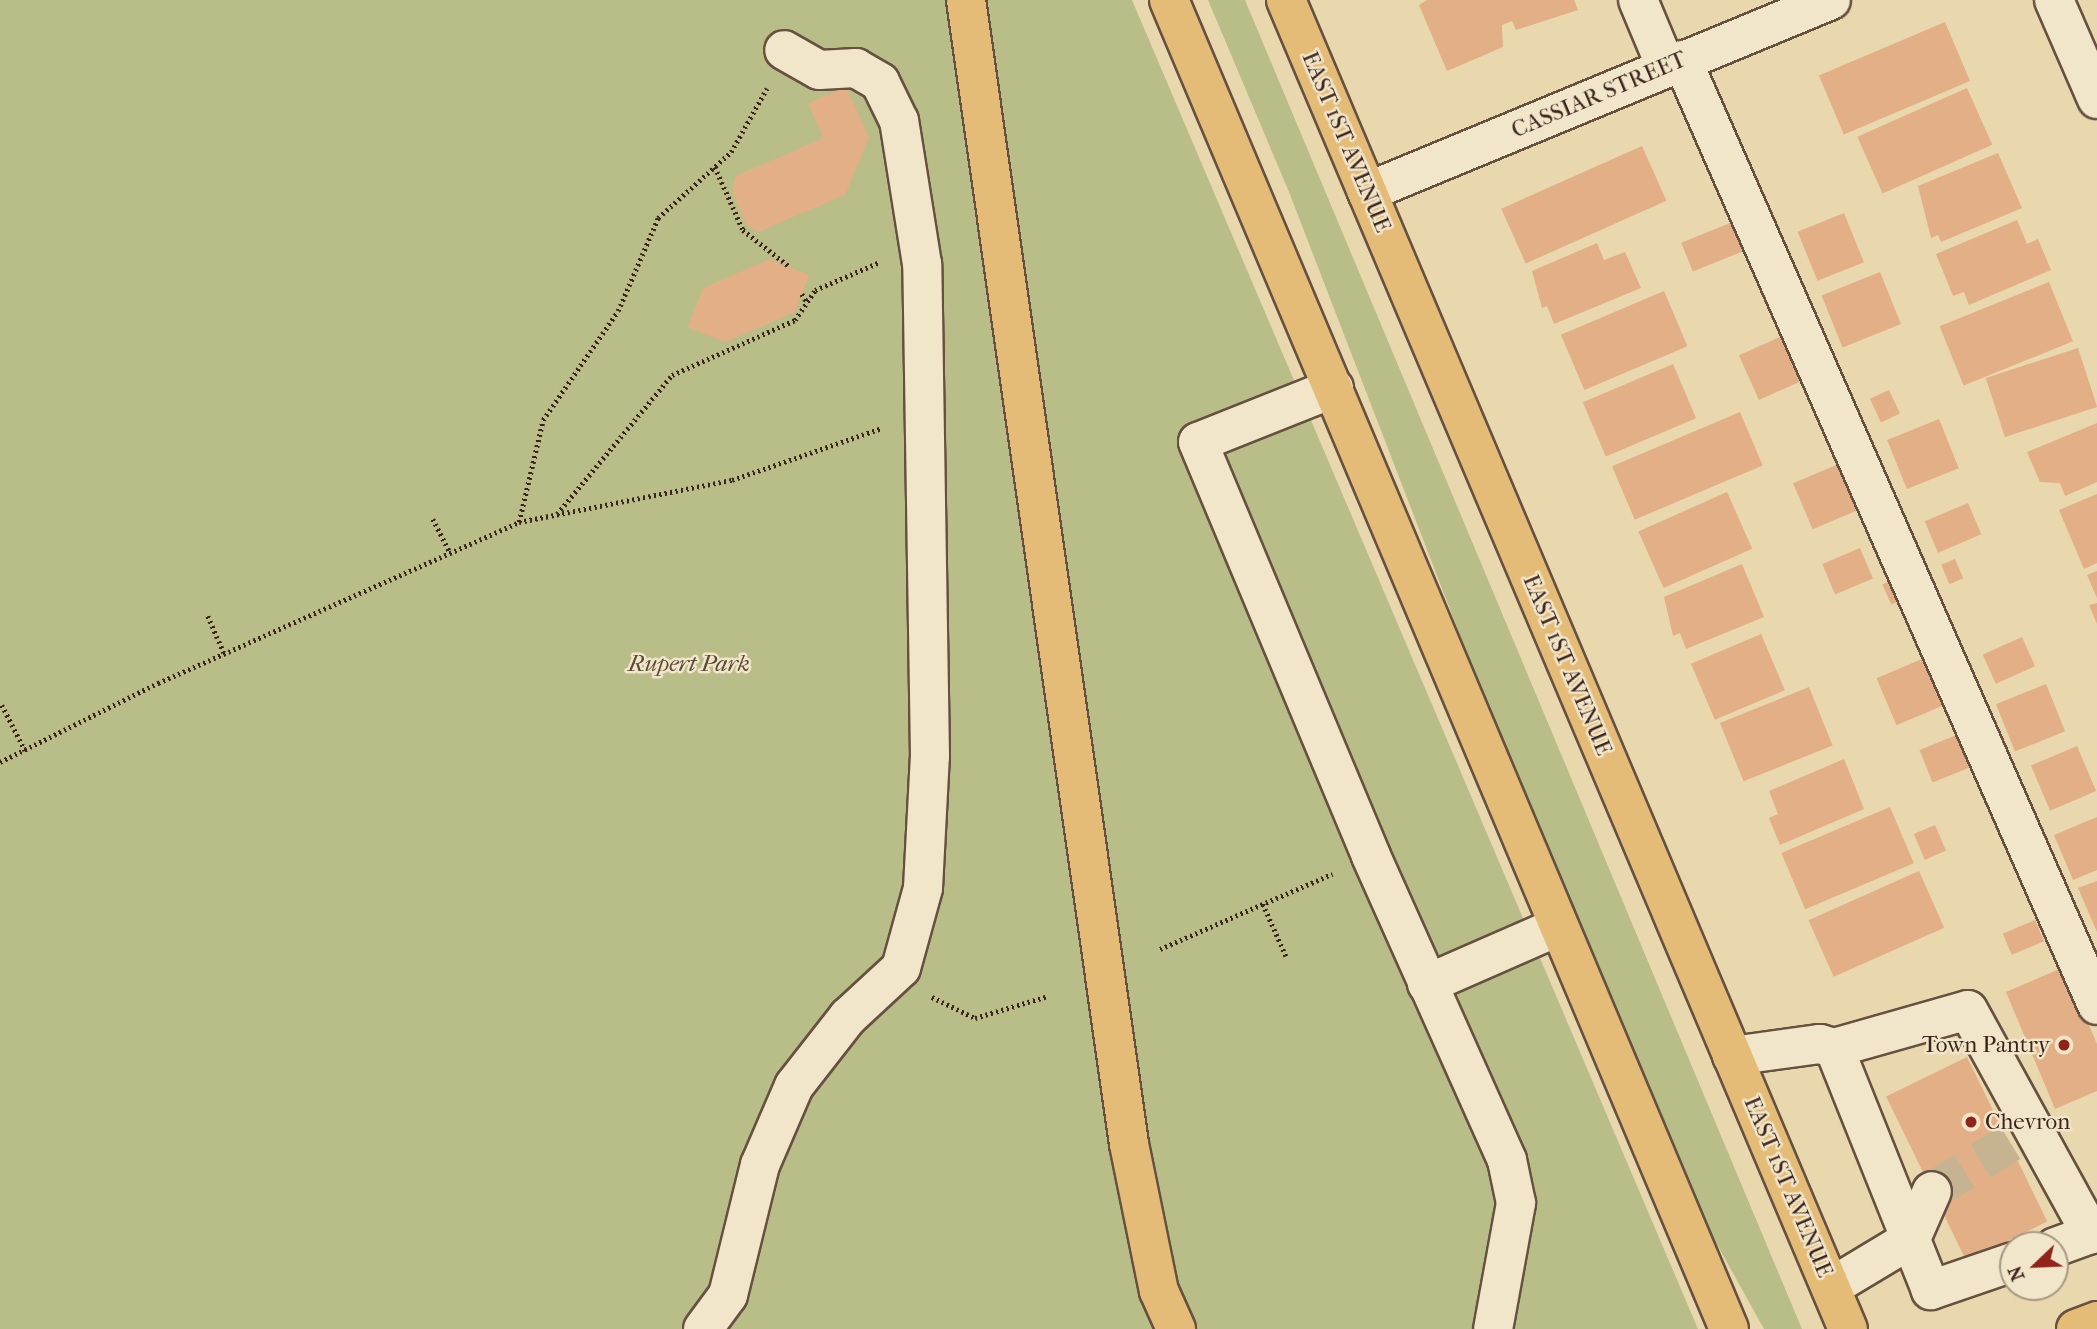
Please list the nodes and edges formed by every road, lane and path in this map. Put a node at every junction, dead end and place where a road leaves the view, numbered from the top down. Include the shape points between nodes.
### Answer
1 (966, 0) edge
2 (1169, 0) edge
3 (1286, 0) edge
4 (1638, 0) edge
5 (1831, 0) edge
6 (2054, 0) edge
7 (784, 50) dead end
8 (1674, 64) junction
9 (2097, 99) edge
10 (731, 152) dead end
11 (715, 167) junction
12 (1367, 192) junction
13 (919, 246) junction
14 (790, 267) dead end
15 (802, 293) dead end
16 (807, 302) junction
17 (1334, 388) junction
18 (926, 411) junction
19 (557, 514) junction
20 (433, 519) dead end
21 (519, 522) junction
22 (450, 553) junction
23 (208, 616) dead end
24 (224, 653) junction
25 (2, 705) dead end
26 (25, 750) junction
27 (0, 762) edge
28 (1371, 856) junction
29 (1263, 904) junction
30 (1555, 928) junction
31 (1160, 949) dead end
32 (1286, 956) dead end
33 (901, 968) junction
34 (1427, 984) junction
35 (1048, 996) dead end
36 (2097, 1005) edge
37 (1834, 1048) junction
38 (1732, 1056) junction
39 (1932, 1191) tunnel mouth
40 (2094, 1237) edge
41 (1911, 1239) junction
42 (2069, 1243) edge
43 (1999, 1267) edge
44 (1831, 1287) junction
45 (2097, 1321) edge
46 (703, 1329) edge
47 (1176, 1329) edge
48 (1493, 1329) edge
49 (1729, 1329) edge
50 (1848, 1329) edge
51 (2076, 1329) edge

1 - 47 main road via 1129,1143 1159,1291
2 - 17 main road
3 - 12 main road, EAST 1ST AVENUE
4 - 8 street
5 - 8 street, CASSIAR STREET
6 - 9 street
7 - 13 street via 819,70 856,68 880,82 898,121
8 - 12 street, CASSIAR STREET
8 - 36 street
10 - 11 path
11 - 14 path via 743,230
11 - 21 path via 658,218 618,311 543,420
12 - 38 main road, EAST 1ST AVENUE
13 - 16 path via 815,289
13 - 18 street
15 - 16 path
16 - 19 path via 796,320 672,375
17 - 28 street via 1198,442
17 - 30 main road
18 - 19 path via 732,480
18 - 33 street via 930,756 923,888
19 - 21 path
20 - 22 path
21 - 22 path
22 - 24 path
23 - 24 path
24 - 26 path
25 - 26 path
26 - 27 path
28 - 29 path
28 - 34 street
29 - 31 path
29 - 32 path
30 - 34 street
30 - 49 main road
33 - 35 path via 949,1011 975,1018
33 - 46 street via 848,1017 794,1086 761,1165 728,1295
34 - 48 street via 1507,1160 1516,1203
37 - 38 street via 1820,1044
37 - 40 street via 1968,1010 2022,1137
37 - 41 street
38 - 44 main road, EAST 1ST AVENUE
39 - 41 street
40 - 42 street
41 - 43 street via 1931,1290
41 - 44 street
44 - 50 main road, EAST 1ST AVENUE
45 - 51 main road

